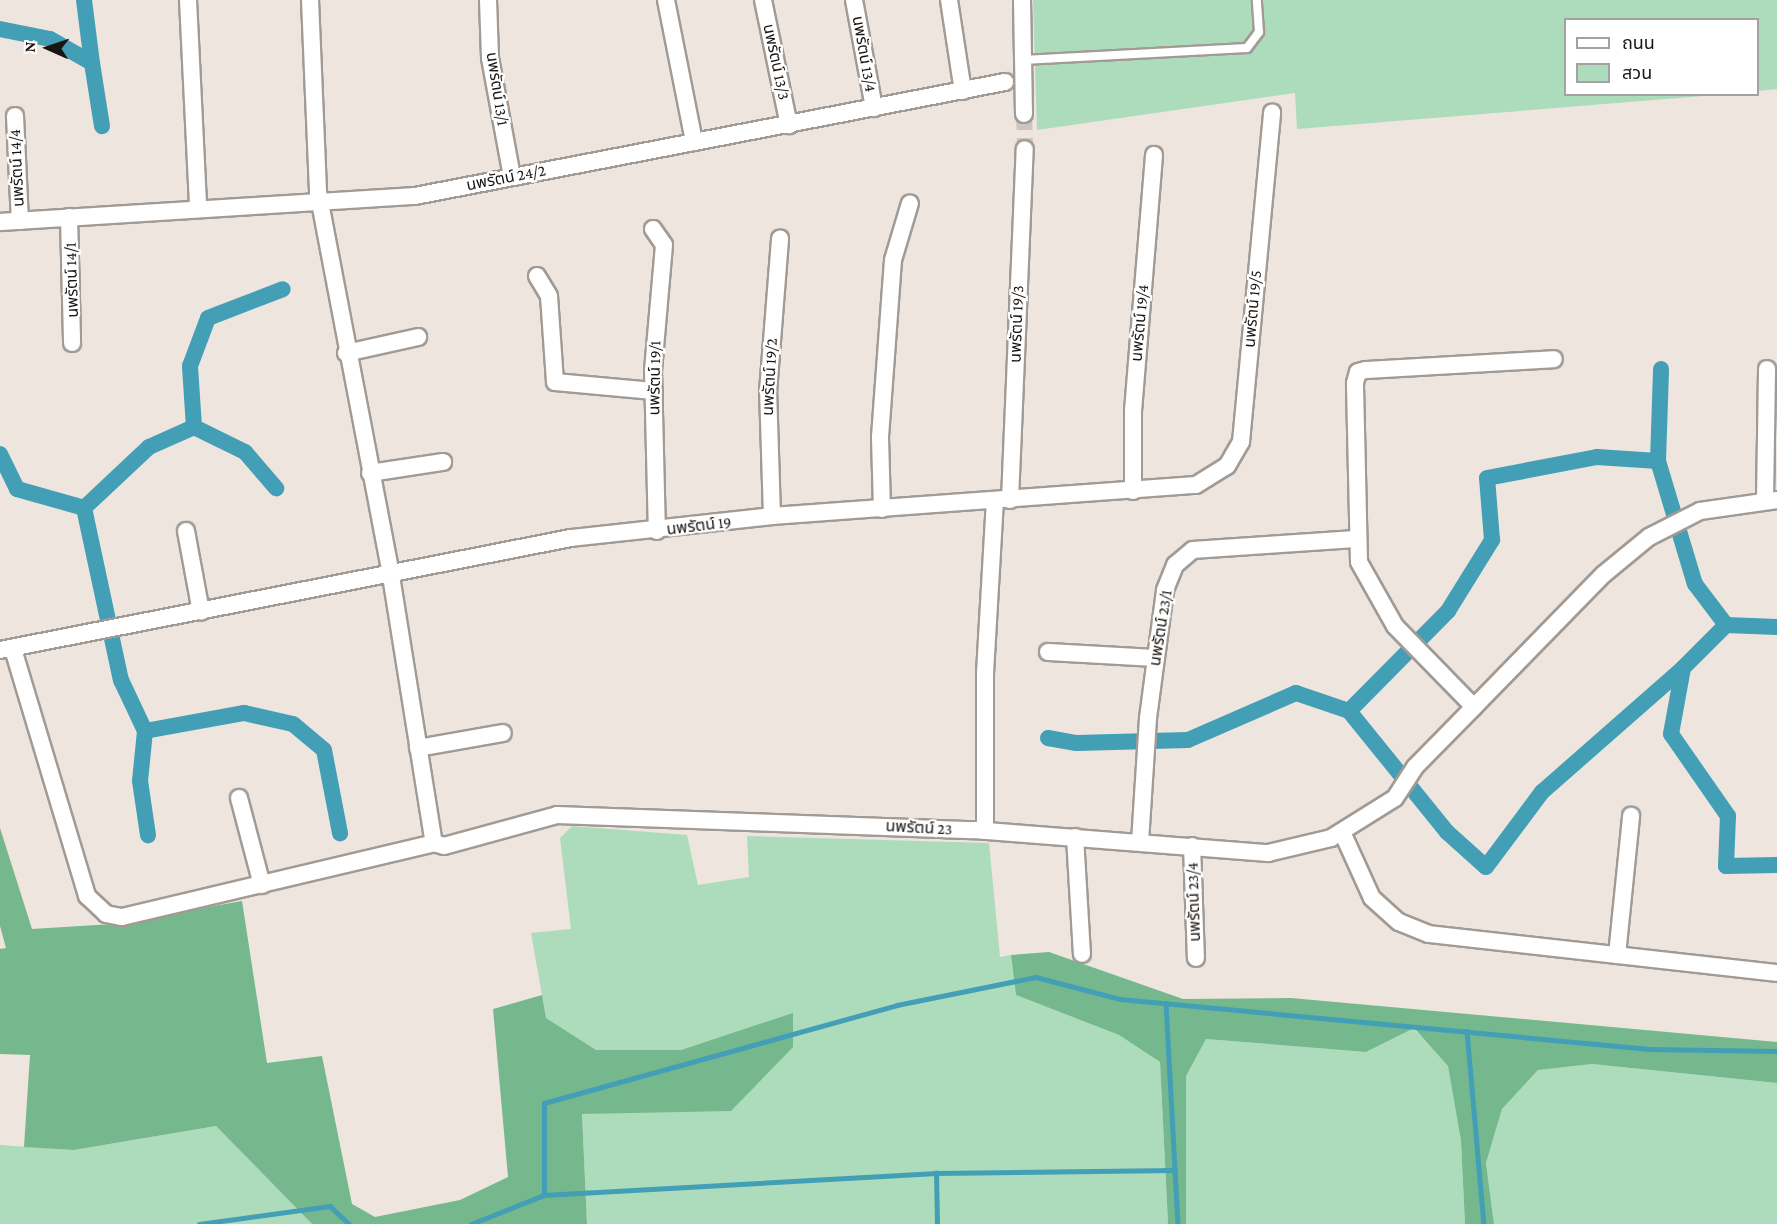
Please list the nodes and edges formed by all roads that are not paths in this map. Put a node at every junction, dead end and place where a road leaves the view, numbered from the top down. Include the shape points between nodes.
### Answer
1 (188, 0) edge
2 (310, 0) edge
3 (488, 0) edge
4 (666, 0) edge
5 (763, 0) edge
6 (854, 0) edge
7 (949, 0) edge
8 (1022, 0) edge
9 (1257, 0) edge
10 (1023, 60) junction
11 (1005, 82) dead end
12 (963, 91) junction
13 (874, 108) junction
14 (1272, 112) dead end
15 (1024, 114) tunnel mouth
16 (15, 116) dead end
17 (789, 124) junction
18 (694, 142) junction
19 (1025, 149) tunnel mouth
20 (1154, 155) dead end
21 (512, 177) junction
22 (319, 201) junction
23 (910, 203) dead end
24 (198, 208) junction
25 (69, 217) junction
26 (20, 221) junction
27 (0, 222) edge
28 (653, 229) dead end
29 (780, 238) dead end
30 (537, 276) dead end
31 (418, 337) dead end
32 (72, 343) dead end
33 (346, 353) junction
34 (1554, 359) dead end
35 (1767, 369) dead end
36 (654, 391) junction
37 (443, 462) dead end
38 (370, 473) junction
39 (1196, 485) joint
40 (1133, 491) junction
41 (1771, 499) edge
42 (1002, 500) junction
43 (882, 509) junction
44 (772, 516) junction
45 (186, 531) dead end
46 (657, 531) junction
47 (1355, 539) junction
48 (391, 576) junction
49 (201, 612) junction
50 (7, 650) edge
51 (1048, 652) dead end
52 (1156, 658) junction
53 (1474, 707) junction
54 (503, 733) dead end
55 (418, 748) junction
56 (239, 798) dead end
57 (1631, 816) dead end
58 (985, 831) junction
59 (1342, 831) junction
60 (1075, 837) junction
61 (1140, 842) junction
62 (434, 843) junction
63 (1192, 846) junction
64 (262, 885) junction
65 (1082, 954) dead end
66 (1617, 955) junction
67 (1196, 958) dead end
68 (1777, 973) edge

1 - 24 street
2 - 22 street
3 - 21 street, นพรัตน์ 13/1 via 490,58
4 - 18 street
5 - 17 street, นพรัตน์ 13/3
6 - 13 street, นพรัตน์ 13/4
7 - 12 street
8 - 10 street
9 - 10 lane via 1259,32 1247,48
10 - 15 street
11 - 12 street, นพรัตน์ 24/2
12 - 13 street, นพรัตน์ 24/2
13 - 17 street, นพรัตน์ 24/2
14 - 39 street, นพรัตน์ 19/5 via 1240,442 1227,466
16 - 26 street, นพรัตน์ 14/4
17 - 18 street, นพรัตน์ 24/2
18 - 21 street, นพรัตน์ 24/2
19 - 42 street, นพรัตน์ 19/3
20 - 40 street, นพรัตน์ 19/4 via 1134,411
21 - 22 street, นพรัตน์ 24/2 via 415,196
22 - 24 street, นพรัตน์ 24/2
22 - 33 street
23 - 43 street via 893,260 880,437
24 - 25 street, นพรัตน์ 24/2
25 - 26 street, นพรัตน์ 24/2
25 - 32 street, นพรัตน์ 14/1
26 - 27 street, นพรัตน์ 24/2
28 - 36 street, นพรัตน์ 19/1 via 663,244
29 - 44 street, นพรัตน์ 19/2 via 768,392
30 - 36 street via 549,296 555,382
31 - 33 street
33 - 38 street
34 - 47 street via 1358,372
35 - 41 street
36 - 46 street, นพรัตน์ 19/1
37 - 38 street
38 - 48 street
39 - 40 street, นพรัตน์ 19
40 - 42 street, นพรัตน์ 19
41 - 53 street via 1700,511 1649,537 1604,574
42 - 43 street, นพรัตน์ 19
42 - 58 street, นพรัตน์ 19/3 via 985,673
43 - 44 street, นพรัตน์ 19
44 - 46 street, นพรัตน์ 19
45 - 49 street
46 - 48 street, นพรัตน์ 19 via 547,542
47 - 52 street, นพรัตน์ 23/1 via 1193,550 1175,565 1166,590
47 - 53 street via 1370,587 1395,626
48 - 49 street, นพรัตน์ 19
48 - 55 street
49 - 50 street, นพรัตน์ 19
50 - 64 street, นพรัตน์ 23 via 87,896 97,908 122,916
51 - 52 street
52 - 61 street, นพรัตน์ 23/1
53 - 59 street, นพรัตน์ 23 via 1416,767 1395,798
54 - 55 street
55 - 62 street
56 - 64 street
57 - 66 street
58 - 60 street, นพรัตน์ 23
58 - 62 street, นพรัตน์ 23 via 616,813 524,820 444,846
59 - 63 street, นพรัตน์ 23 via 1268,853
59 - 66 street via 1372,898 1400,922 1429,934
60 - 61 street, นพรัตน์ 23
60 - 65 street
61 - 63 street, นพรัตน์ 23
62 - 64 street, นพรัตน์ 23
63 - 67 street, นพรัตน์ 23/4
66 - 68 street

